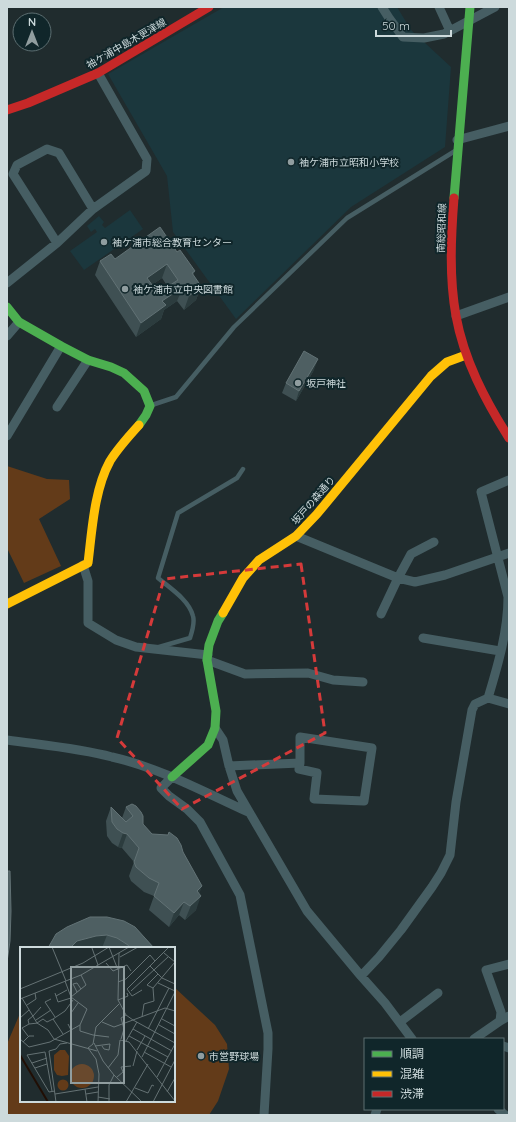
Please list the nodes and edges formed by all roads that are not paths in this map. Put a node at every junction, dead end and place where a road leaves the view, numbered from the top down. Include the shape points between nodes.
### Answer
1 (208, 7) edge
2 (382, 7) edge
3 (439, 7) edge
4 (470, 7) edge
5 (495, 7) edge
6 (469, 22) junction
7 (450, 31) junction
8 (98, 73) junction
9 (7, 110) edge
10 (509, 126) edge
11 (457, 140) junction
12 (456, 150) junction
13 (93, 209) junction
14 (57, 243) junction
15 (7, 282) edge
16 (509, 297) edge
17 (7, 307) edge
18 (456, 316) junction
19 (19, 322) junction
20 (7, 336) edge
21 (61, 346) junction
22 (466, 355) junction
23 (88, 360) junction
24 (150, 406) junction
25 (57, 407) dead end
26 (7, 436) edge
27 (509, 438) edge
28 (243, 469) dead end
29 (509, 480) edge
30 (296, 536) junction
31 (434, 542) dead end
32 (509, 553) edge
33 (497, 557) junction
34 (83, 565) junction
35 (398, 578) junction
36 (7, 604) edge
37 (382, 614) dead end
38 (423, 638) dead end
39 (155, 648) junction
40 (500, 651) junction
41 (207, 657) junction
42 (363, 682) dead end
43 (488, 698) junction
44 (509, 704) edge
45 (214, 728) junction
46 (7, 740) edge
47 (300, 763) junction
48 (229, 766) junction
49 (172, 777) junction
50 (248, 812) junction
51 (509, 964) edge
52 (361, 976) junction
53 (438, 993) dead end
54 (509, 1016) edge
55 (500, 1021) junction
56 (400, 1022) junction
57 (411, 1038) edge
58 (477, 1038) edge
59 (264, 1115) edge

1 - 8 street, 袖ケ浦中島木更津線
2 - 7 street via 403,37 424,38
3 - 7 street
4 - 6 street, 南総昭和線
5 - 6 street
6 - 7 street
6 - 11 street, 南総昭和線
8 - 9 street, 袖ケ浦中島木更津線
8 - 13 street via 147,159 146,171
10 - 11 street
11 - 12 street, 南総昭和線
12 - 18 street, 南総昭和線 via 451,250
12 - 24 lane via 347,218 234,327 176,397
13 - 14 street
13 - 14 street via 59,153 47,148 17,165 13,174
14 - 15 street
16 - 18 street
17 - 19 street
18 - 22 street, 南総昭和線
19 - 20 street
19 - 21 street
21 - 23 street
21 - 26 street
22 - 27 street, 南総昭和線 via 483,396
22 - 30 street, 坂戸の森通り via 447,362 431,376
23 - 24 street via 124,373 144,391
23 - 25 street
24 - 34 street via 104,472 96,504 88,563
28 - 39 lane via 236,478 178,513 158,578 185,602 193,616 193,628 190,638
29 - 33 street via 481,492
30 - 35 street
30 - 41 street, 坂戸の森通り via 259,560 243,578 218,621
31 - 35 street via 411,554
32 - 33 street
33 - 35 street via 445,575 415,582
33 - 40 street via 508,597 508,614
34 - 36 street
34 - 39 street via 88,581 88,623 116,640
35 - 37 street
38 - 40 street
39 - 41 street
40 - 43 street
41 - 42 street via 245,674 308,673 333,680
41 - 45 street, 坂戸の森通り via 216,711
43 - 44 street
43 - 52 street via 475,704 472,710 456,802 450,855 441,873 401,930
45 - 48 street via 223,740
45 - 49 street, 坂戸の森通り via 208,745
46 - 49 street via 113,757
47 - 47 street via 299,769 317,773 314,799 364,801 372,748 300,737
47 - 48 street
48 - 50 street via 237,791
49 - 50 street
49 - 59 street via 161,788 200,822 240,895 268,1033
50 - 52 street via 307,911
51 - 55 street via 486,970 501,1012
52 - 56 street
53 - 56 street
54 - 55 street
55 - 58 street
56 - 57 street

